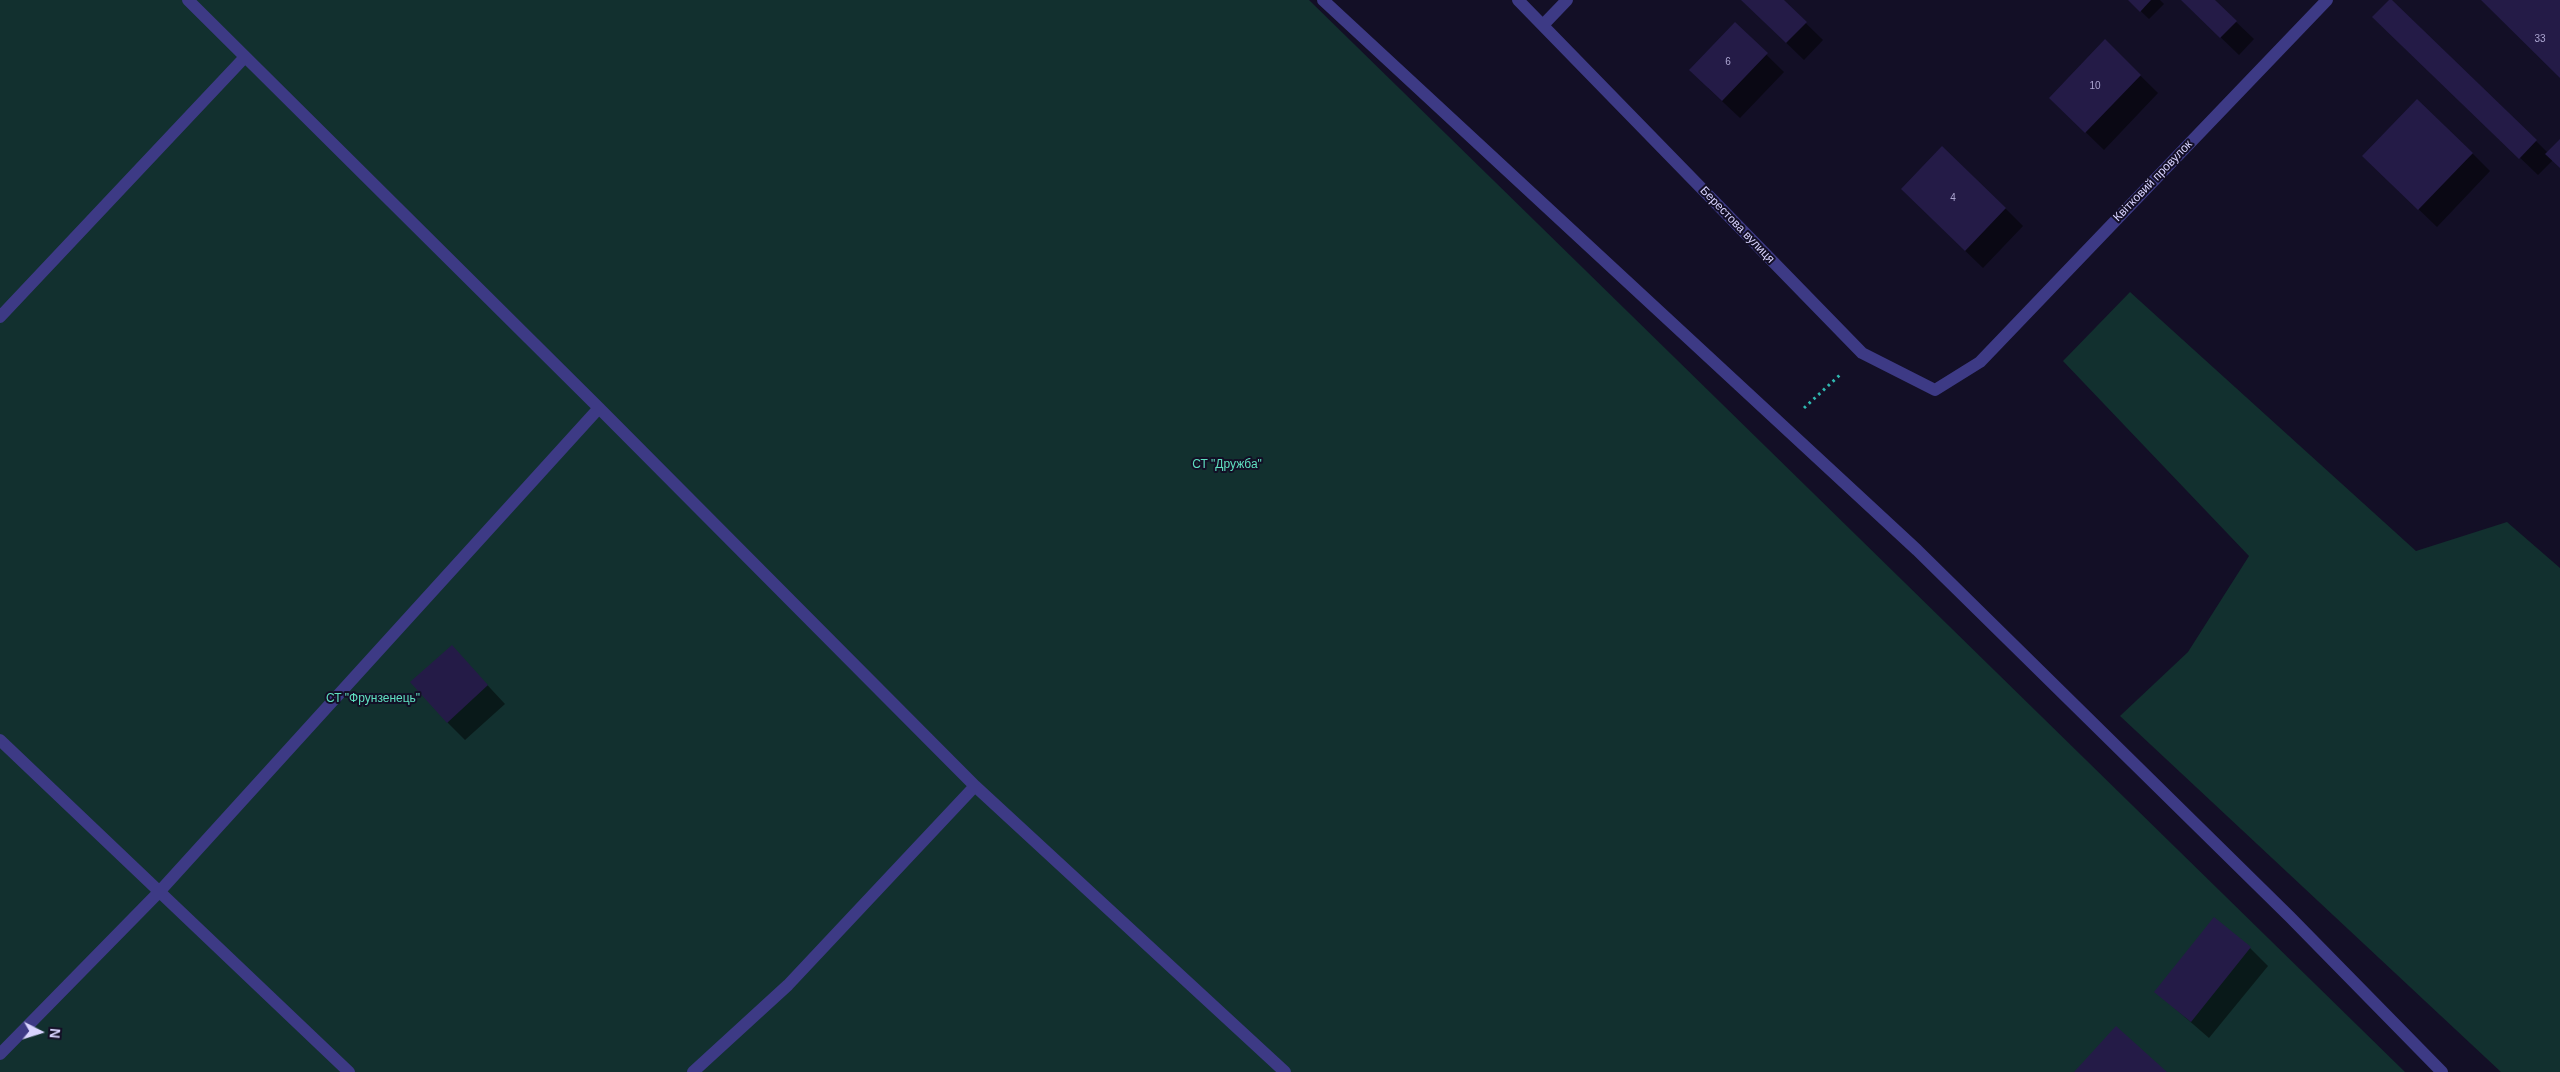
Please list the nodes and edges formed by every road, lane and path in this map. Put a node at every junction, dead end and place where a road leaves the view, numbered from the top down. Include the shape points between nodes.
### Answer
1 (188, 0) edge
2 (1323, 0) edge
3 (1518, 0) edge
4 (1567, 0) edge
5 (2327, 0) edge
6 (1544, 24) junction
7 (245, 57) junction
8 (0, 317) edge
9 (1862, 353) junction
10 (1980, 362) joint
11 (599, 408) junction
12 (1784, 427) junction
13 (0, 740) edge
14 (975, 786) junction
15 (160, 891) junction
16 (0, 1054) edge
17 (349, 1072) edge
18 (693, 1072) edge
19 (1285, 1072) edge
20 (2442, 1072) edge

1 - 7 street
2 - 12 street
3 - 6 street, Берестова вулиця
4 - 6 street
5 - 10 street, Квітковий провулок
6 - 9 street, Берестова вулиця
7 - 8 street
7 - 11 street
9 - 10 street, Берестова вулиця via 1935,390
9 - 12 path
11 - 14 street
11 - 15 street
12 - 20 street via 1916,550 2290,917
13 - 15 street
14 - 18 street via 788,985
14 - 19 street
15 - 16 street
15 - 17 street

